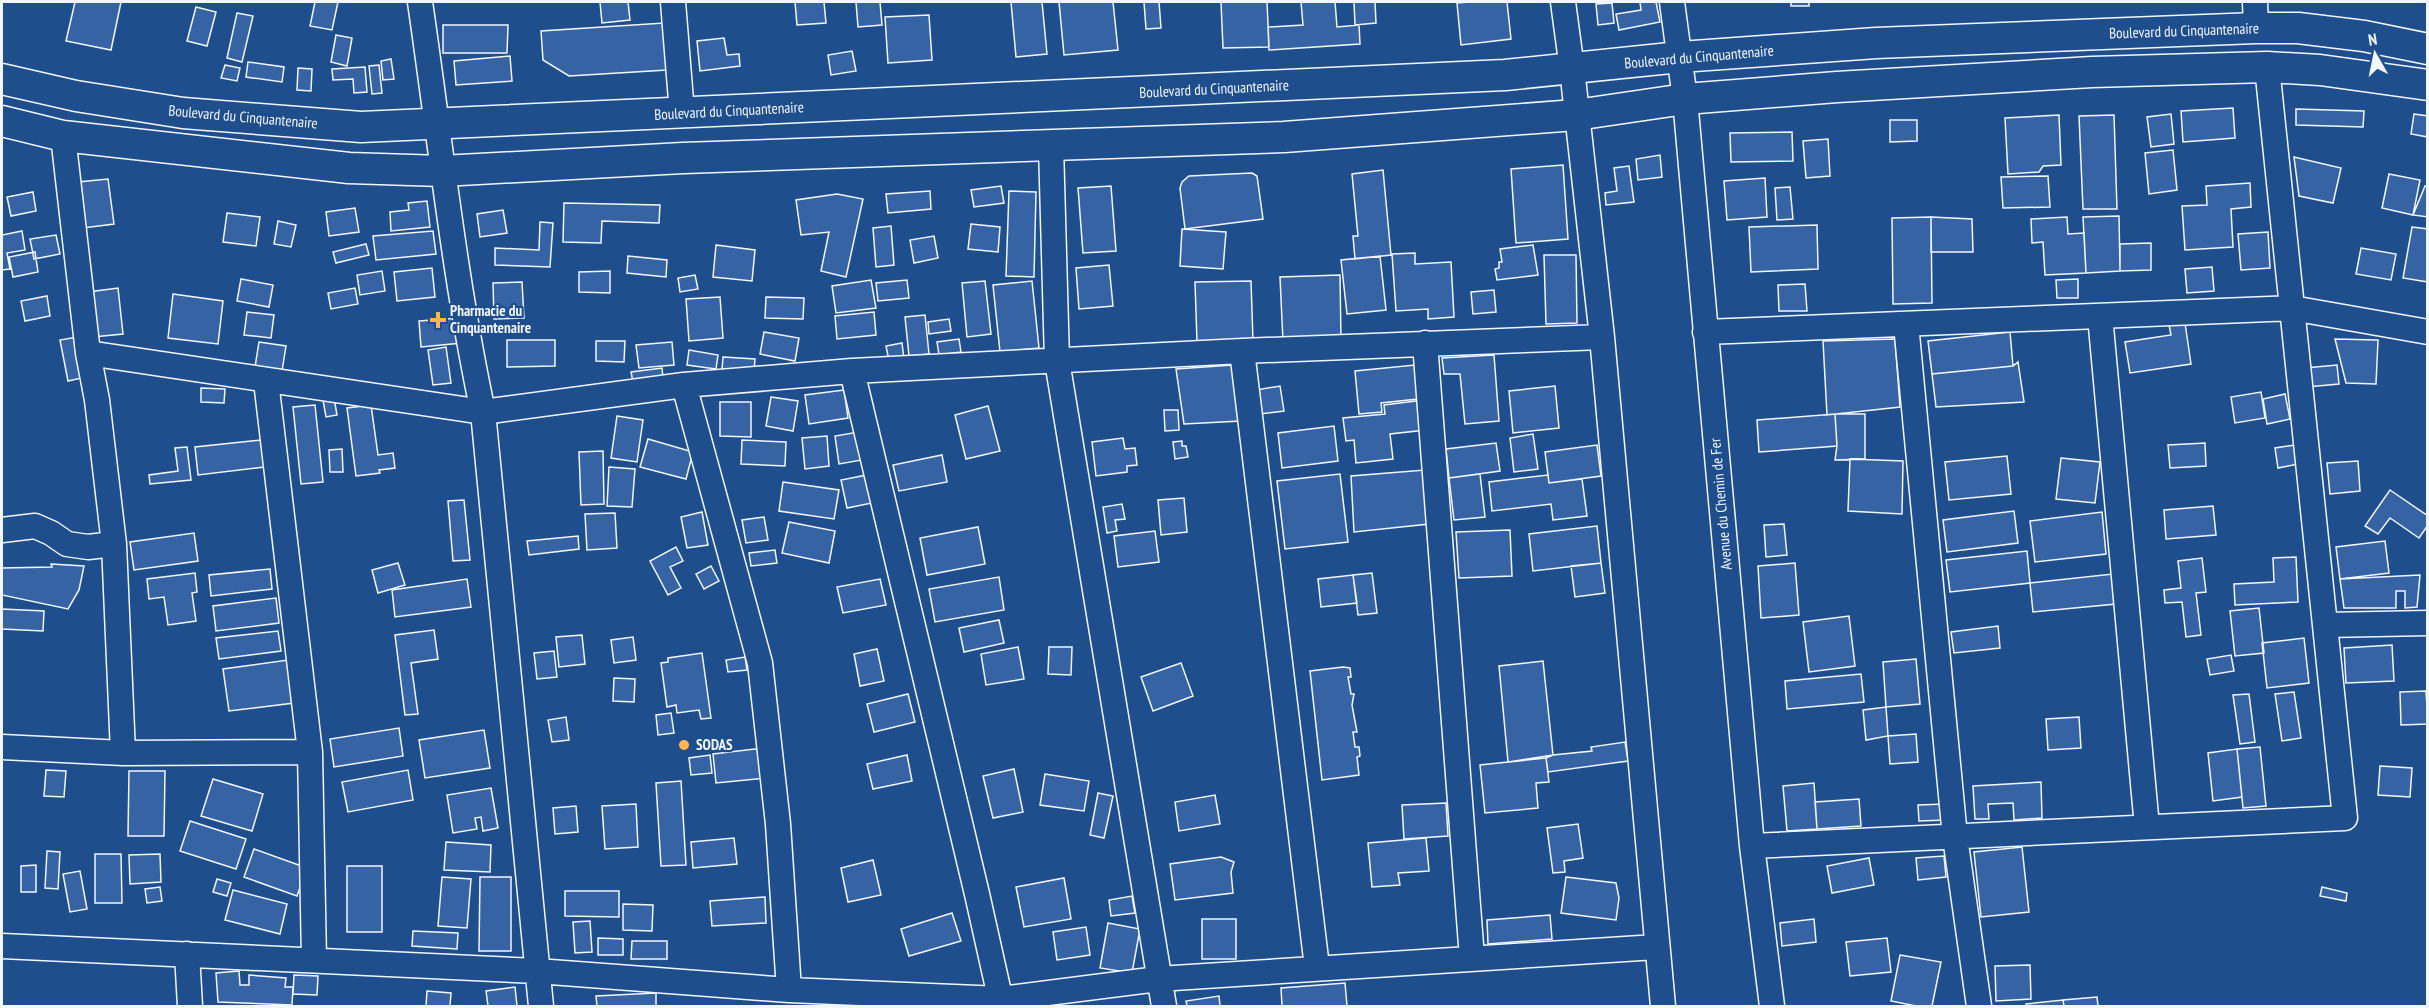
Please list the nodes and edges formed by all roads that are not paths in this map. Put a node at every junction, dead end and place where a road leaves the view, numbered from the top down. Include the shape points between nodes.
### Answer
1 (420, 2) edge
2 (674, 2) edge
3 (1563, 2) edge
4 (1672, 2) edge
5 (2256, 15) edge
6 (2427, 49) edge
7 (1680, 57) junction
8 (2267, 67) junction
9 (1572, 69) junction
10 (2, 79) edge
11 (2427, 85) edge
12 (1685, 99) junction
13 (682, 113) junction
14 (1576, 115) junction
15 (2, 121) edge
16 (438, 125) junction
17 (63, 136) junction
18 (1051, 146) junction
19 (442, 171) junction
20 (2292, 308) junction
21 (2100, 316) junction
22 (1906, 324) junction
23 (1705, 332) junction
24 (2427, 332) edge
25 (1602, 337) junction
26 (1425, 344) junction
27 (1242, 351) junction
28 (88, 353) junction
29 (1057, 361) junction
30 (852, 371) junction
31 (266, 381) junction
32 (684, 386) junction
33 (483, 412) junction
34 (2, 530) edge
35 (114, 544) junction
36 (2427, 623) edge
37 (2325, 625) junction
38 (2, 747) edge
39 (310, 752) junction
40 (123, 753) junction
41 (2147, 827) junction
42 (1955, 837) junction
43 (1752, 846) junction
44 (2, 946) edge
45 (1656, 947) junction
46 (187, 954) junction
47 (1472, 958) junction
48 (314, 960) junction
49 (1317, 967) junction
50 (537, 971) junction
51 (1158, 979) junction
52 (789, 990) junction
53 (1001, 1003) edge
54 (190, 1006) edge
55 (541, 1006) edge
56 (1164, 1006) edge
57 (1663, 1006) edge
58 (1772, 1006) edge
59 (1979, 1006) edge

1 - 16 street
2 - 13 street
3 - 9 street
4 - 7 street, Avenue du Chemin de Fer
5 - 6 main road, Boulevard du Cinquantenaire via 2298,28
5 - 7 main road, Boulevard du Cinquantenaire
7 - 9 main road, Boulevard du Cinquantenaire
7 - 12 street, Avenue du Chemin de Fer
8 - 11 main road
8 - 12 main road via 2080,73
8 - 20 street
9 - 13 main road, Boulevard du Cinquantenaire via 1493,76
9 - 14 street
10 - 16 main road, Boulevard du Cinquantenaire via 76,96 183,113 361,127
12 - 14 main road
12 - 23 street, Avenue du Chemin de Fer
13 - 16 main road, Boulevard du Cinquantenaire
14 - 18 main road via 1284,137
14 - 25 street
15 - 17 main road
16 - 19 street
17 - 19 main road via 349,168
17 - 28 street
18 - 19 main road via 683,158
18 - 29 street
19 - 33 street via 467,336
20 - 21 street
20 - 24 street
20 - 37 street
21 - 22 street
21 - 41 street
22 - 23 street
22 - 42 street
23 - 43 street, Avenue du Chemin de Fer
25 - 26 street
25 - 45 street
26 - 27 street
26 - 47 street
27 - 29 street
27 - 49 street
28 - 31 street
28 - 35 street
29 - 30 street
29 - 51 street
30 - 32 street
30 - 53 street
31 - 33 street
31 - 39 street
32 - 33 street
32 - 52 street via 760,663 778,824
33 - 50 street
34 - 35 street via 35,526 67,544
35 - 40 street
36 - 37 street
37 - 41 street via 2345,818
38 - 40 street
39 - 40 street
39 - 48 street
41 - 42 street
42 - 43 street
42 - 59 street
43 - 58 street, Avenue du Chemin de Fer
44 - 46 street
45 - 47 street
45 - 57 street
46 - 48 street
46 - 54 street
47 - 49 street
48 - 50 street
49 - 51 street
50 - 52 street
50 - 55 street
51 - 53 street
51 - 56 street
52 - 53 street

